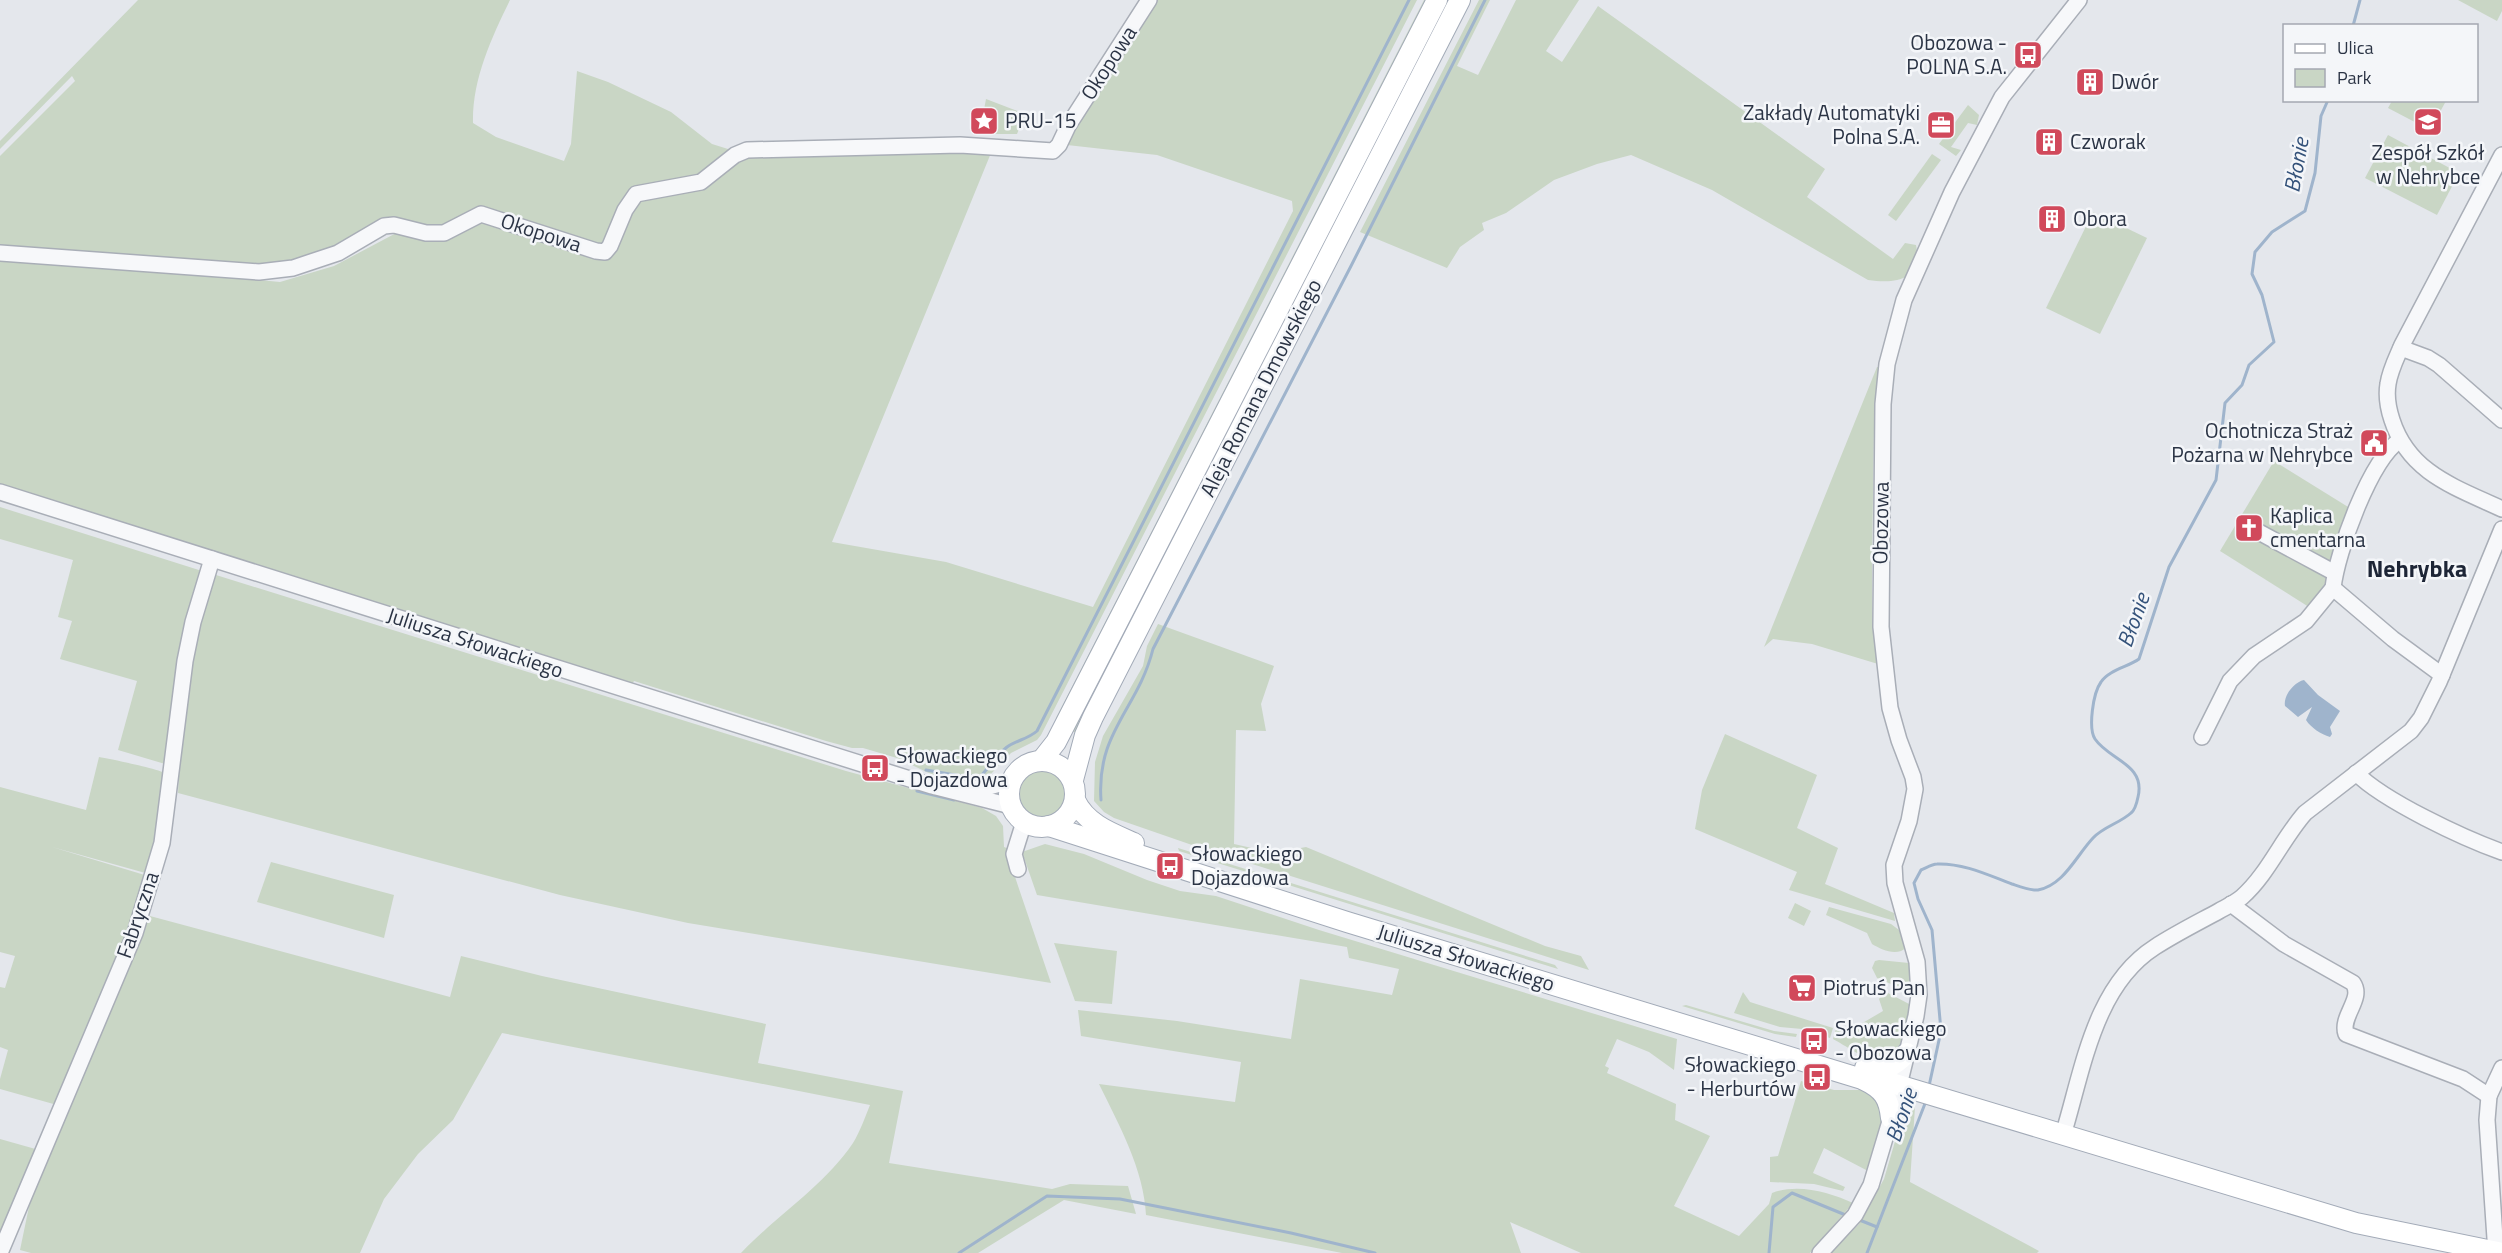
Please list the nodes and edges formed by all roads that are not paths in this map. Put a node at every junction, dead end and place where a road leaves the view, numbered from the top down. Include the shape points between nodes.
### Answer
1 (1149, 0) edge
2 (1437, 0) edge
3 (1460, 0) edge
4 (2079, 0) edge
5 (2502, 155) edge
6 (0, 252) edge
7 (2401, 348) junction
8 (2502, 420) edge
9 (2400, 440) junction
10 (0, 492) edge
11 (2502, 509) edge
12 (2502, 529) edge
13 (2257, 531) dead end
14 (212, 559) junction
15 (2334, 581) junction
16 (2442, 675) junction
17 (2202, 737) dead end
18 (1041, 760) junction
19 (2356, 773) junction
20 (1072, 780) junction
21 (1011, 781) junction
22 (951, 790) junction
23 (1075, 801) junction
24 (1011, 806) junction
25 (1024, 822) junction
26 (1049, 826) junction
27 (2502, 852) edge
28 (1018, 869) dead end
29 (2231, 904) junction
30 (1907, 1053) junction
31 (2502, 1068) edge
32 (1863, 1074) junction
33 (1899, 1085) junction
34 (2490, 1096) junction
35 (1891, 1118) junction
36 (2487, 1120) junction
37 (2502, 1125) edge
38 (2063, 1135) junction
39 (0, 1253) edge
40 (1820, 1253) edge
41 (2498, 1253) edge

1 - 6 street, Okopowa via 1053,151 960,145 747,150 701,182 636,194 605,252 481,214 444,233 384,226 338,253 293,268 259,272
2 - 18 main road, Aleja Romana Dmowskiego via 1056,742
3 - 20 main road, Aleja Romana Dmowskiego via 1093,717
4 - 30 street, Obozowa via 2001,97 1904,300 1887,364 1883,404 1881,627 1890,708 1914,789 1911,813 1894,866 1919,977 1916,1016
5 - 7 street
7 - 8 street via 2439,365
7 - 9 street via 2387,392
9 - 11 street via 2428,471
9 - 15 street via 2379,461 2358,507
10 - 14 street, Juliusza Słowackiego
12 - 16 street
13 - 15 street
14 - 22 street, Juliusza Słowackiego
14 - 39 street, Fabryczna via 185,661 162,843 135,933
15 - 16 street via 2393,639
15 - 17 street via 2306,621 2254,656 2230,681
16 - 19 street via 2411,731
18 - 20 main road via 1060,766
18 - 21 main road via 1023,766
19 - 27 street via 2408,807
19 - 29 street via 2305,813 2258,879
20 - 23 main road
21 - 22 street, Juliusza Słowackiego via 989,788
21 - 24 main road
22 - 24 street, Juliusza Słowackiego
23 - 26 main road via 1066,817
23 - 32 main road, Juliusza Słowackiego via 1086,818 1134,844
24 - 25 main road
25 - 26 main road
25 - 28 street via 1014,854
26 - 32 main road, Juliusza Słowackiego via 1359,925
29 - 34 street via 2284,944 2353,983 2356,995 2345,1021 2346,1034 2463,1079
29 - 38 street via 2155,947 2118,980 2096,1026
30 - 32 main road via 1888,1069
30 - 33 street, Obozowa
31 - 34 street
32 - 33 main road, Juliusza Słowackiego
32 - 35 main road via 1884,1094
33 - 35 street, Obozowa
33 - 38 main road, Juliusza Słowackiego
34 - 36 street
35 - 40 street, Obozowa via 1863,1202
36 - 37 street
36 - 41 street
38 - 41 main road, Juliusza Słowackiego via 2356,1223

